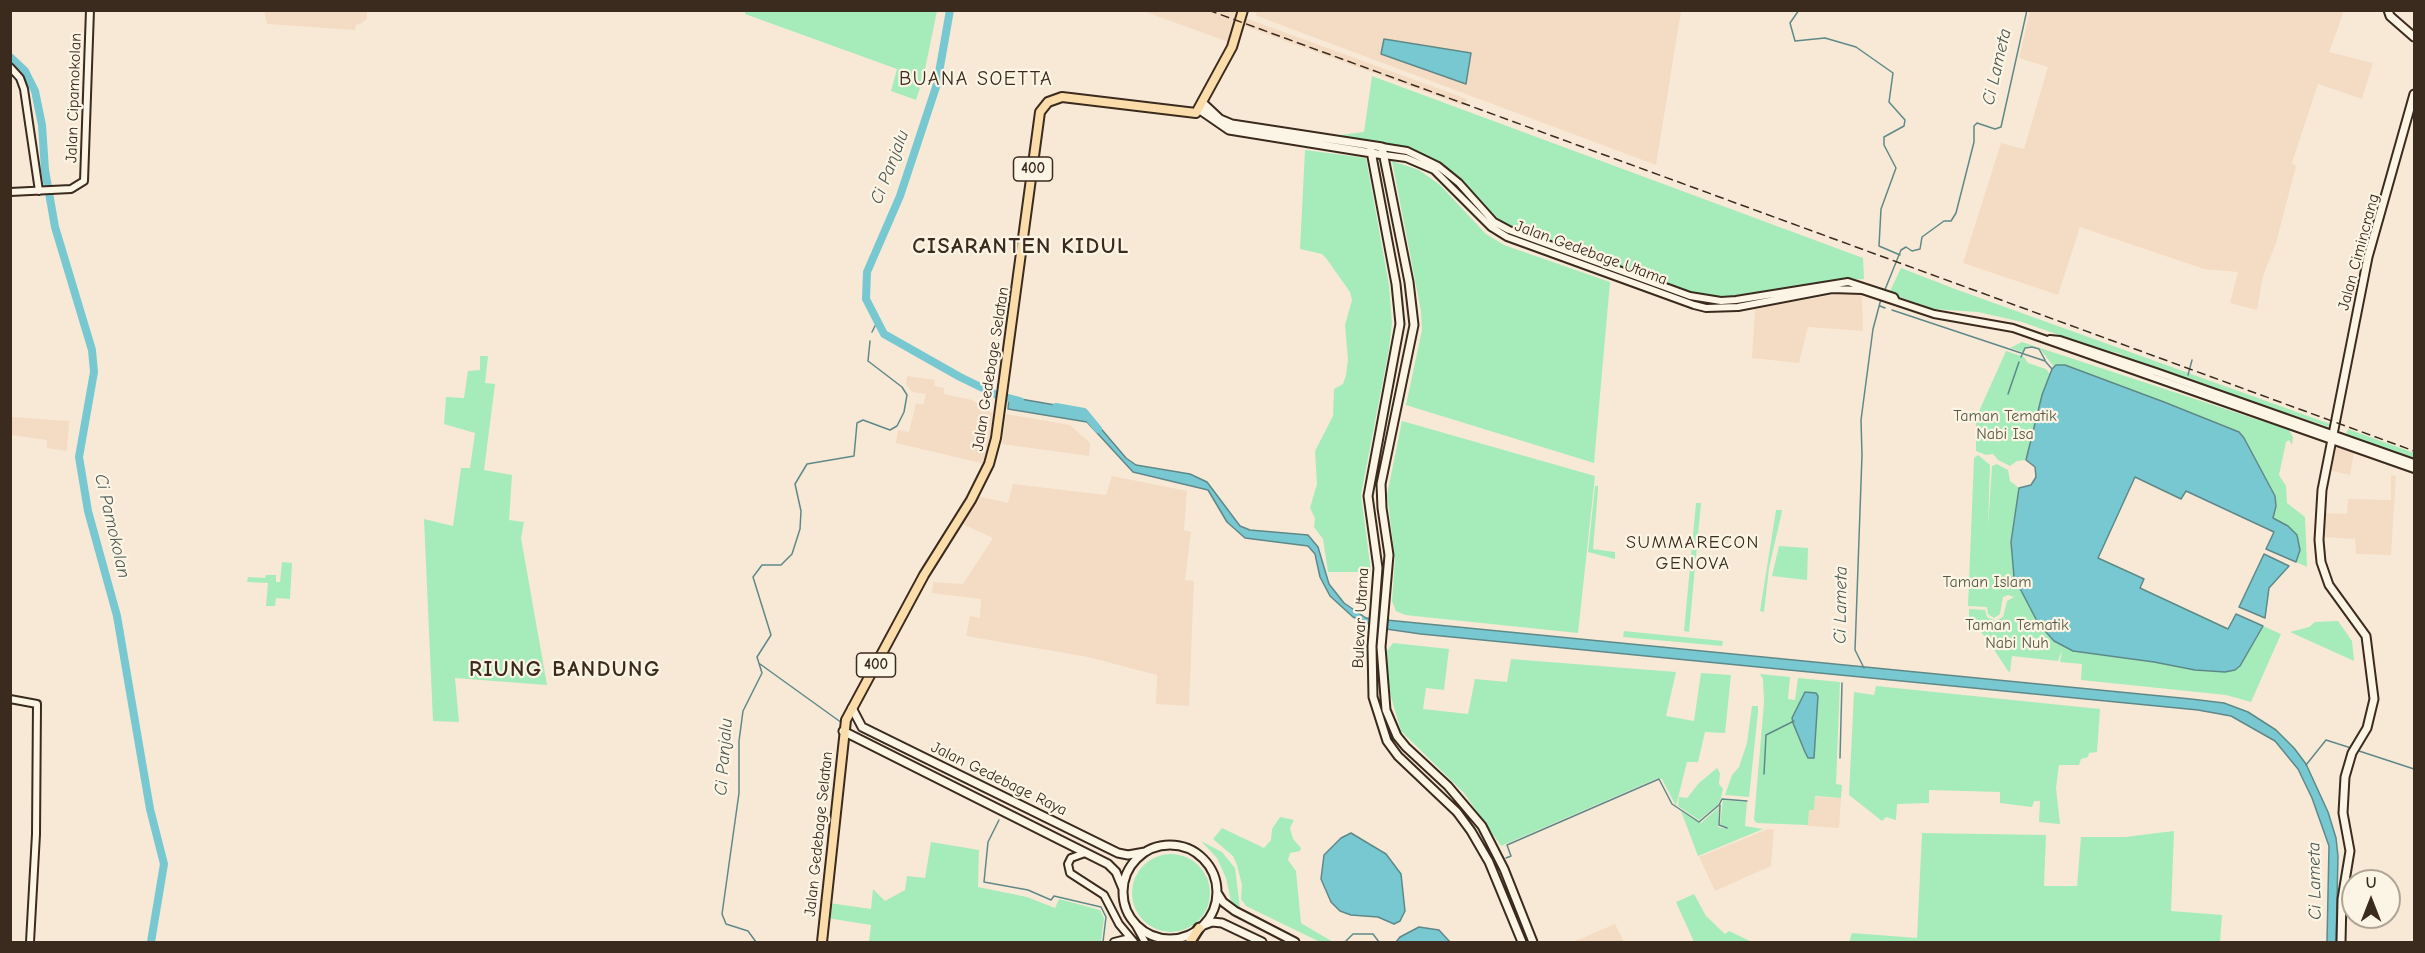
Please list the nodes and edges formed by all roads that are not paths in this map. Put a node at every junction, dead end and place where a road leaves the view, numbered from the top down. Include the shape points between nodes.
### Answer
1 (90, 10) edge
2 (1243, 10) edge
3 (2388, 10) edge
4 (2415, 37) edge
5 (10, 67) edge
6 (2415, 94) edge
7 (1201, 106) junction
8 (1371, 149) junction
9 (1383, 151) junction
10 (41, 191) junction
11 (10, 192) edge
12 (1409, 282) junction
13 (1396, 284) junction
14 (2332, 436) junction
15 (2415, 463) edge
16 (2415, 469) edge
17 (1387, 536) junction
18 (1374, 538) junction
19 (10, 699) edge
20 (852, 708) junction
21 (1386, 710) junction
22 (1376, 712) junction
23 (843, 731) junction
24 (936, 763) junction
25 (931, 775) junction
26 (1448, 786) junction
27 (1439, 793) junction
28 (1144, 852) junction
29 (1088, 854) junction
30 (1499, 857) junction
31 (1489, 862) junction
32 (1123, 889) junction
33 (1218, 891) junction
34 (1134, 922) junction
35 (1199, 928) junction
36 (1132, 940) edge
37 (30, 942) edge
38 (822, 942) edge
39 (1114, 942) edge
40 (1145, 942) edge
41 (1190, 942) edge
42 (1262, 942) edge
43 (1295, 942) edge
44 (1522, 942) edge
45 (1533, 942) edge
46 (2342, 942) edge

1 - 10 street, Jalan Cipamokolan via 85,177 78,187
2 - 7 main road via 1232,47
3 - 4 main road
5 - 10 street via 24,89
6 - 14 main road, Jalan Cimincrang via 2368,257
7 - 8 main road, Jalan Gedebage Utama via 1229,130
7 - 20 main road, Jalan Gedebage Selatan / 400 via 1190,115 1065,97 1051,100 1042,108 1022,265 989,464
8 - 9 main road, Jalan Gedebage Utama
8 - 13 main road, Bulevar Utama
9 - 12 main road, Bulevar Utama
9 - 14 street, Jalan Gedebage Utama via 1407,151 1438,166 1508,234 1660,289 1721,301 1848,285 1863,288 1934,314 1991,322 2046,339 2057,346
10 - 11 street, Jalan Cipamokolan
12 - 13 main road
12 - 17 main road, Bulevar Utama via 1413,325 1381,484
13 - 18 main road, Bulevar Utama via 1400,324 1368,495
14 - 15 street
14 - 16 street
14 - 46 main road, Jalan Cimincrang via 2321,500 2321,562 2329,585 2366,636 2374,699 2367,728 2353,750 2344,787 2343,813 2350,851 2342,899
17 - 18 main road
17 - 21 main road, Bulevar Utama via 1389,579 1381,670
18 - 22 main road, Bulevar Utama via 1378,568 1371,671
19 - 37 street via 37,704
20 - 23 main road, Jalan Gedebage Selatan / 400
20 - 24 main road, Jalan Gedebage Raya via 862,727
21 - 22 main road
21 - 26 main road, Bulevar Utama via 1397,736
22 - 27 main road, Bulevar Utama via 1387,741 1398,756
23 - 25 main road, Jalan Gedebage Raya
23 - 38 main road, Jalan Gedebage Selatan / 400
24 - 25 main road
24 - 28 main road, Jalan Gedebage Raya via 1121,854
25 - 29 main road, Jalan Gedebage Raya
26 - 27 main road
26 - 30 main road, Bulevar Utama via 1467,806
27 - 31 main road, Bulevar Utama via 1471,831
28 - 32 main road via 1128,871
28 - 33 main road via 1168,845 1193,850 1211,867
29 - 32 main road, Jalan Gedebage Raya via 1114,869
29 - 36 street via 1079,853 1071,858 1070,873 1104,895
30 - 31 main road
30 - 45 main road, Bulevar Utama
31 - 44 main road, Bulevar Utama
32 - 34 main road via 1126,908
33 - 35 main road via 1211,915
33 - 43 main road via 1223,902 1235,911
34 - 35 main road via 1155,936 1168,939
34 - 40 street
35 - 41 highway
35 - 42 main road via 1210,922 1222,923
36 - 39 street

